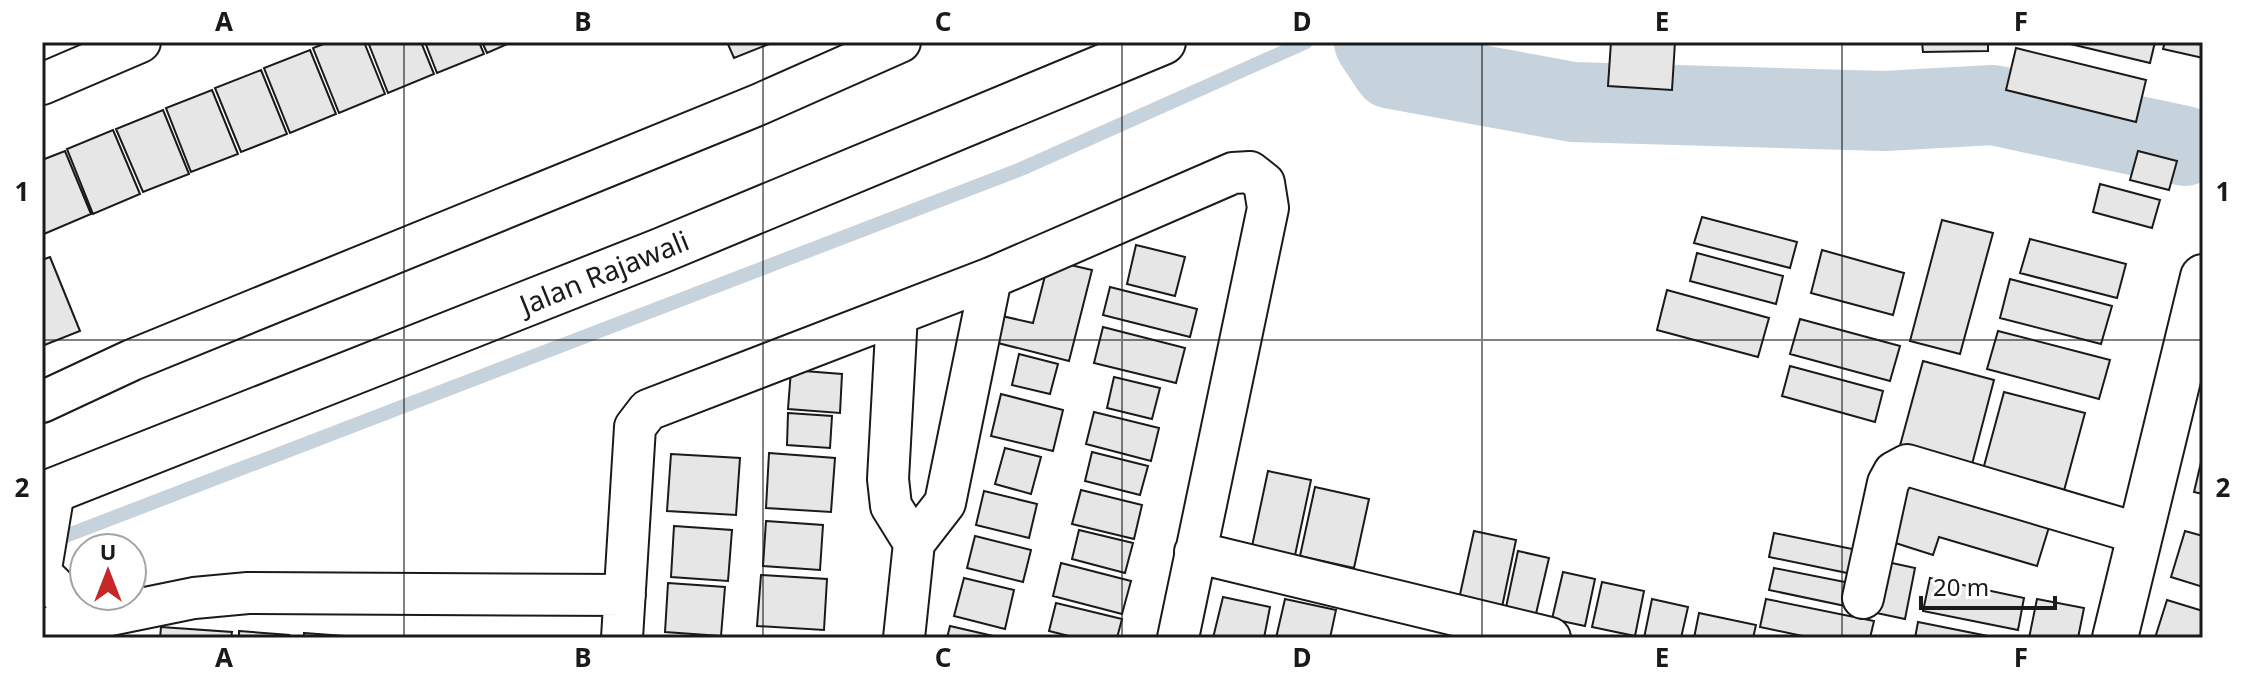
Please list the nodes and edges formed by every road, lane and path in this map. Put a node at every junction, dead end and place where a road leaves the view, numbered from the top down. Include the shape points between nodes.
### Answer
1 (140, 42) edge
2 (900, 42) edge
3 (1163, 42) edge
4 (42, 84) edge
5 (2203, 277) edge
6 (991, 278) junction
7 (897, 314) junction
8 (42, 402) edge
9 (46, 533) edge
10 (2140, 534) junction
11 (914, 543) junction
12 (1195, 552) junction
13 (625, 595) junction
14 (1863, 598) dead end
15 (66, 629) edge
16 (622, 638) edge
17 (904, 638) edge
18 (1178, 638) edge
19 (1550, 638) edge
20 (2115, 638) edge

1 - 4 street
2 - 8 street
3 - 9 street, Jalan Rajawali via 660,251
5 - 10 street
6 - 7 street
6 - 11 street via 945,503
6 - 12 street via 1233,173 1250,172 1264,183 1268,208
7 - 11 street via 888,479 891,506
7 - 13 street via 640,417 635,427
9 - 15 street via 65,596
10 - 14 street via 1907,465 1888,483
10 - 20 street
11 - 17 street
12 - 18 street
12 - 19 street
13 - 15 street via 248,593 194,598
13 - 16 street

